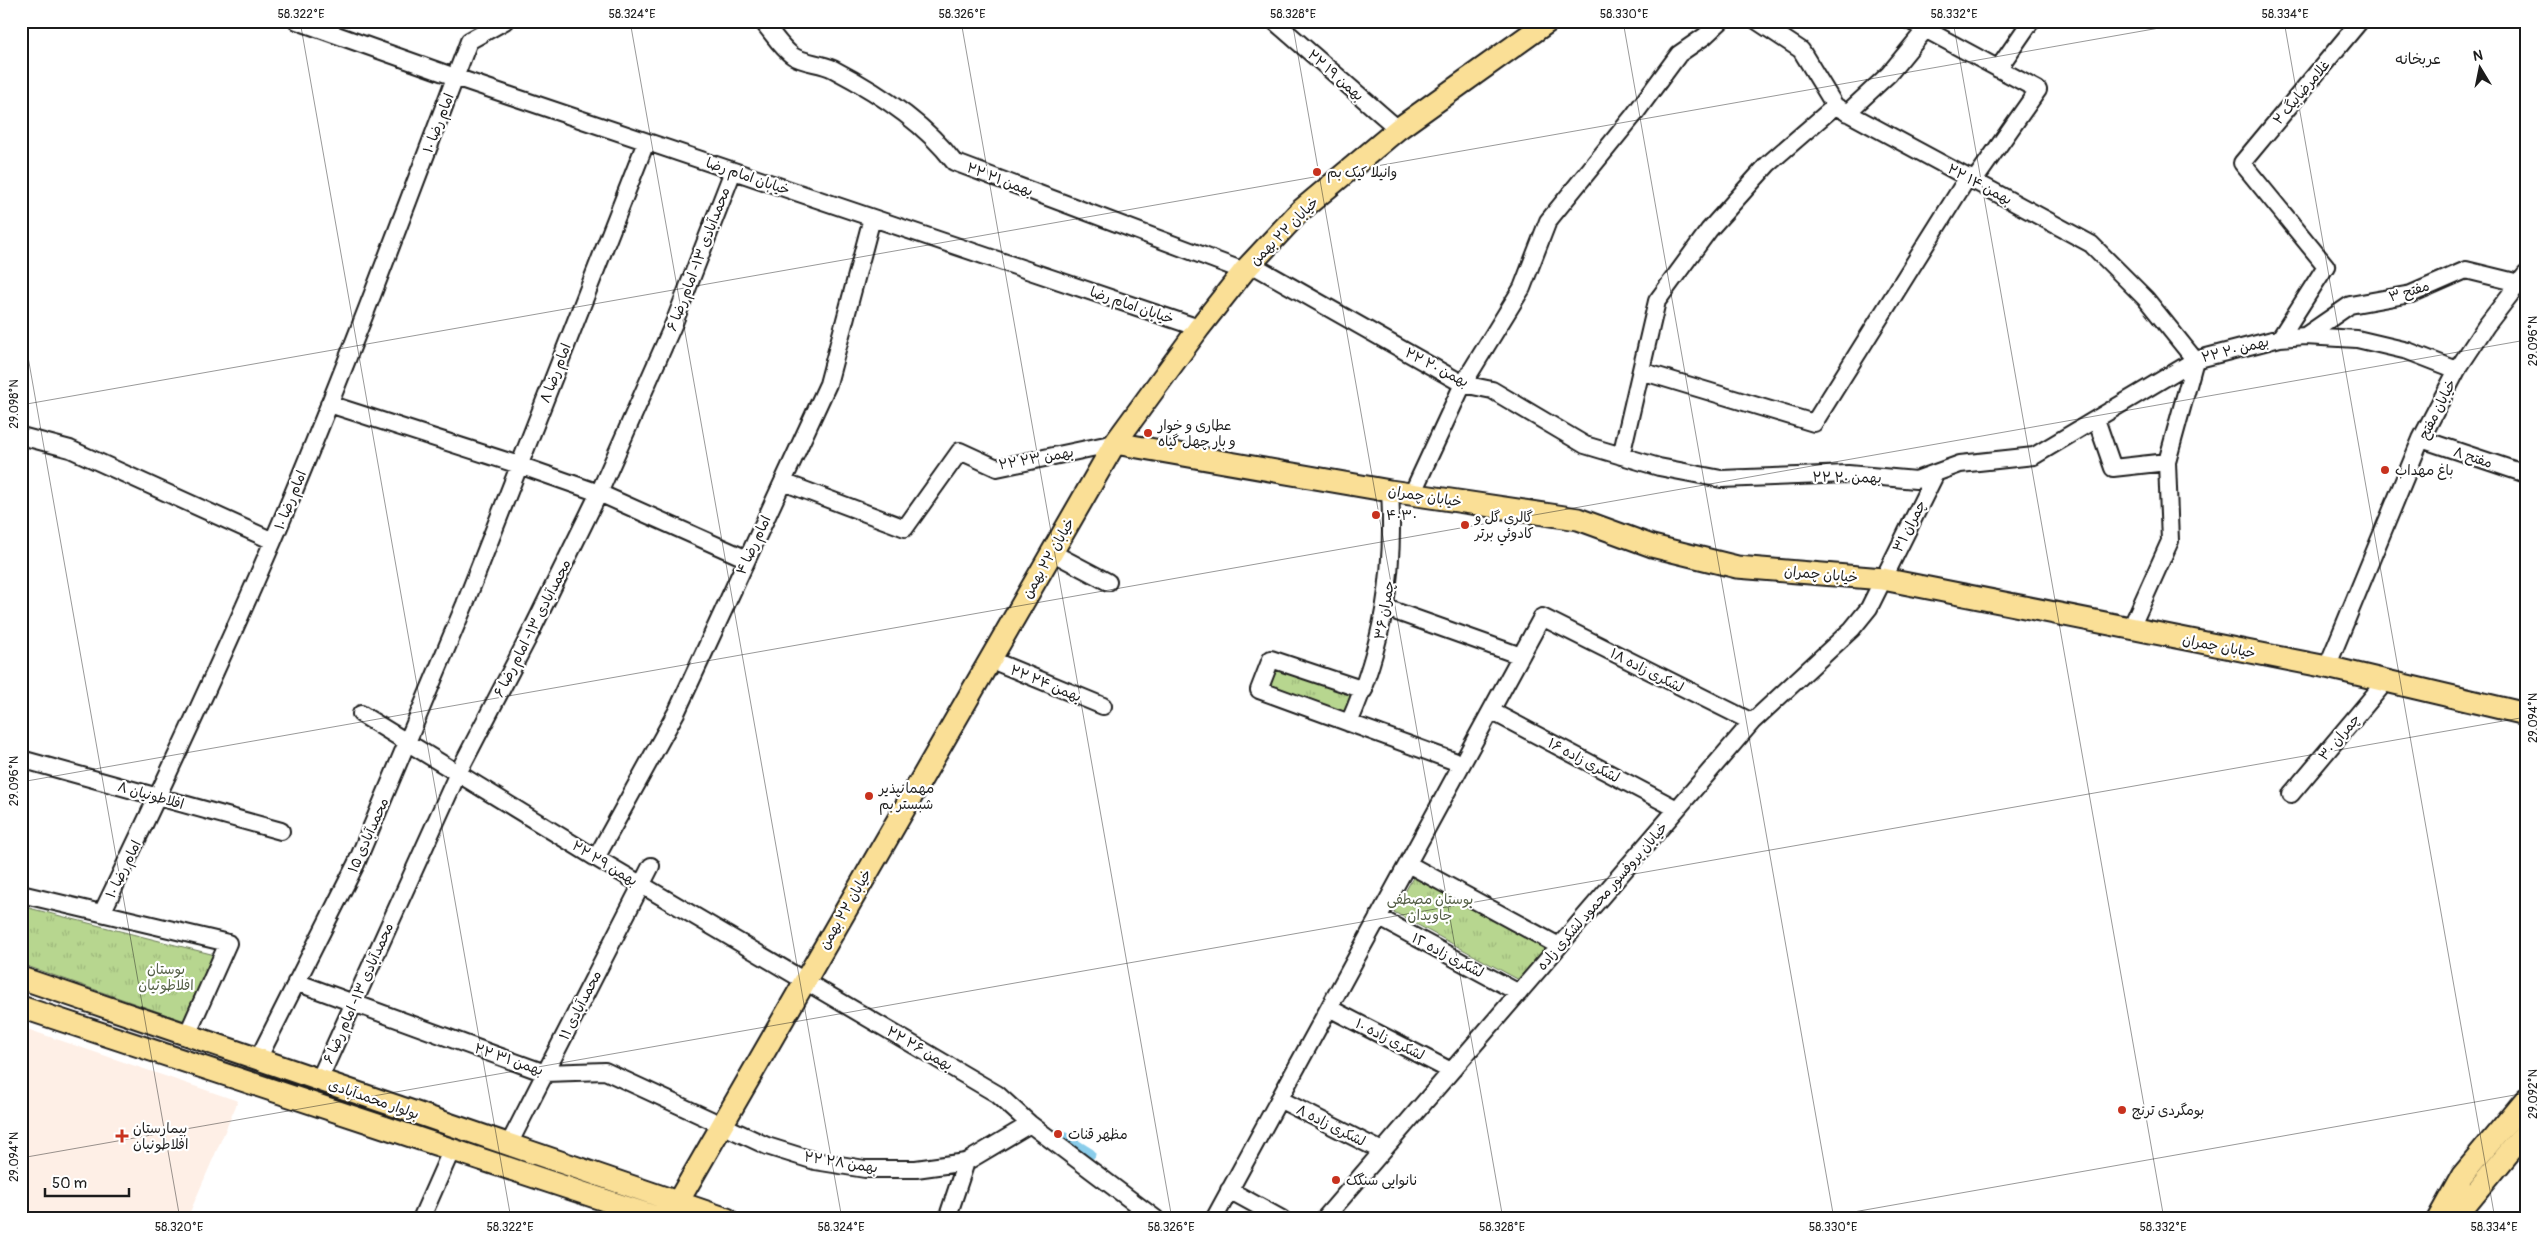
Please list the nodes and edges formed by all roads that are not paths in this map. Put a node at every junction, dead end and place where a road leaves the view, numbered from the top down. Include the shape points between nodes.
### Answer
1 (297, 21) edge
2 (506, 21) edge
3 (762, 21) edge
4 (1274, 21) edge
5 (1548, 21) edge
6 (1721, 21) edge
7 (1757, 21) edge
8 (1910, 21) edge
9 (2031, 21) edge
10 (2360, 21) edge
11 (1925, 30) junction
12 (1998, 69) junction
13 (455, 77) junction
14 (1841, 110) junction
15 (1398, 129) junction
16 (646, 142) junction
17 (733, 170) junction
18 (1971, 179) junction
19 (872, 218) junction
20 (1248, 267) junction
21 (2522, 279) edge
22 (1199, 328) junction
23 (2305, 336) junction
24 (2280, 338) junction
25 (2195, 360) junction
26 (2457, 370) junction
27 (1641, 371) junction
28 (1463, 384) junction
29 (329, 404) junction
30 (2096, 418) junction
31 (21, 436) edge
32 (2421, 439) junction
33 (1115, 443) junction
34 (1621, 456) junction
35 (2167, 462) junction
36 (519, 464) junction
37 (1936, 473) junction
38 (2526, 474) edge
39 (782, 482) junction
40 (1390, 491) junction
41 (599, 493) junction
42 (1412, 494) junction
43 (273, 541) junction
44 (1051, 552) junction
45 (747, 559) junction
46 (1882, 579) junction
47 (1108, 582) dead end
48 (465, 604) joint
49 (1386, 608) junction
50 (2131, 628) junction
51 (1521, 656) junction
52 (989, 659) junction
53 (2327, 667) junction
54 (2386, 681) junction
55 (1364, 690) junction
56 (1103, 706) dead end
57 (1491, 711) junction
58 (361, 714) dead end
59 (2526, 714) edge
60 (1752, 722) junction
61 (1349, 723) junction
62 (408, 742) junction
63 (21, 759) edge
64 (1462, 764) junction
65 (458, 773) junction
66 (2291, 794) dead end
67 (158, 797) junction
68 (1677, 809) junction
69 (281, 831) dead end
70 (596, 858) junction
71 (1408, 864) junction
72 (651, 866) dead end
73 (641, 885) junction
74 (21, 894) edge
75 (102, 913) junction
76 (1378, 917) junction
77 (1559, 946) junction
78 (21, 978) edge
79 (804, 980) junction
80 (296, 982) junction
81 (1519, 993) junction
82 (354, 1003) junction
83 (21, 1007) edge
84 (1329, 1008) junction
85 (151, 1022) junction
86 (187, 1035) junction
87 (141, 1046) junction
88 (258, 1059) junction
89 (1451, 1071) junction
90 (545, 1073) junction
91 (319, 1080) junction
92 (1279, 1099) junction
93 (2526, 1099) edge
94 (1030, 1124) junction
95 (721, 1125) junction
96 (2526, 1132) edge
97 (509, 1144) junction
98 (452, 1149) junction
99 (1382, 1151) junction
100 (966, 1162) junction
101 (1229, 1190) junction
102 (673, 1210) edge
103 (1137, 1212) edge
104 (421, 1219) edge
105 (662, 1219) edge
106 (727, 1219) edge
107 (947, 1219) edge
108 (1156, 1219) edge
109 (1214, 1219) edge
110 (1282, 1219) edge
111 (1324, 1219) edge
112 (2438, 1219) edge
113 (2458, 1219) edge

1 - 13 street, خیابان امام رضا
2 - 13 street, امام رضا ۱۰ via 469,41
3 - 20 street, ۲۲ بهمن ۲۱ via 793,56 831,68 873,93 921,127 954,162
4 - 15 street, ۲۲ بهمن ۱۹
5 - 15 main road, خیابان ۲۲ بهمن
6 - 28 street via 1679,54 1548,221 1522,288
7 - 14 street via 1801,50
8 - 11 street
9 - 12 street
10 - 24 street, غلامرضابیگ ۲ via 2242,163 2326,266
11 - 12 street
11 - 14 street via 1889,74
12 - 18 street via 2038,90
13 - 16 street, خیابان امام رضا
13 - 29 street, امام رضا ۱۰
14 - 18 street, ۲۲ بهمن ۱۴
14 - 27 street via 1768,164 1709,230 1657,301
15 - 20 main road, خیابان ۲۲ بهمن via 1300,210
16 - 17 street, خیابان امام رضا
16 - 36 street, امام رضا ۸
17 - 19 street, خیابان امام رضا
17 - 41 street, محمدآبادی ۱۳- امام رضا ۶ via 674,323
18 - 25 street, ۲۲ بهمن ۱۴ via 2091,244 2146,299
18 - 27 street via 1814,423
19 - 22 street, خیابان امام رضا
19 - 39 street, امام رضا ۴ via 828,384
20 - 22 main road, خیابان ۲۲ بهمن
20 - 28 street, ۲۲ بهمن ۲۰
21 - 23 street, مفتح ۳ via 2466,270 2411,294 2350,305
21 - 26 street, خیابان مفتح
22 - 33 main road, خیابان ۲۲ بهمن
23 - 24 street, ۲۲ بهمن ۲۰
23 - 26 street, ۲۲ بهمن ۲۰ via 2366,341 2408,351
24 - 25 street, ۲۲ بهمن ۲۰
25 - 30 street, ۲۲ بهمن ۲۰
25 - 35 street
26 - 32 street, خیابان مفتح
27 - 34 street
28 - 34 street, ۲۲ بهمن ۲۰ via 1492,390 1585,445
28 - 42 street
29 - 36 street
29 - 43 street, امام رضا ۱۰
30 - 35 street via 2113,468
30 - 37 street, ۲۲ بهمن ۲۰ via 2034,456 1960,464
31 - 43 street via 70,449
32 - 38 street, مفتح ۸
32 - 53 street, خیابان مفتح
33 - 39 street, ۲۲ بهمن ۲۳ via 997,468 960,451 905,528
33 - 40 main road, خیابان چمران
33 - 44 main road, خیابان ۲۲ بهمن
34 - 37 street, ۲۲ بهمن ۲۰ via 1721,479 1848,474 1916,480
35 - 50 street via 2170,541
36 - 41 street
36 - 48 street, امام رضا ۸
37 - 46 street, چمران ۳۱
39 - 45 street, امام رضا ۴
40 - 42 main road, خیابان چمران
40 - 49 street, چمران ۳۶ via 1393,530
41 - 45 street
41 - 65 street, محمدآبادی ۱۳- امام رضا ۶
42 - 46 main road, خیابان چمران via 1578,519 1652,546 1737,567
43 - 67 street, امام رضا ۱۰
44 - 47 street
44 - 52 main road, خیابان ۲۲ بهمن
45 - 70 street, امام رضا ۴ via 677,711
46 - 50 main road, خیابان چمران
46 - 60 street, خیابان پروفسور محمود لشکری زاده via 1870,608 1852,629
48 - 62 street, محمدآبادی ۱۵
49 - 51 street
49 - 55 street, چمران ۳۶
50 - 53 main road, خیابان چمران
51 - 57 street
51 - 60 street, لشکری زاده ۱۸ via 1542,617
52 - 56 street, ۲۲ بهمن ۲۴
52 - 79 main road, خیابان ۲۲ بهمن
53 - 54 main road, خیابان چمران
54 - 59 main road, خیابان چمران
54 - 66 street, چمران ۳۰
55 - 61 street, چمران ۳۶
55 - 61 street via 1271,659 1258,690
57 - 64 street
57 - 68 street, لشکری زاده ١۶
58 - 62 street, ۲۲ بهمن ۲۹
60 - 68 street, خیابان پروفسور محمود لشکری زاده
61 - 64 street
62 - 65 street, ۲۲ بهمن ۲۹
62 - 80 street, محمدآبادی ۱۵ via 356,864
63 - 67 street, افلاطونیان ۸
64 - 71 street
65 - 70 street, ۲۲ بهمن ۲۹
65 - 82 street, محمدآبادی ۱۳- امام رضا ۶
67 - 69 street, افلاطونیان ۸
67 - 75 street, امام رضا ۱۰
68 - 77 street, خیابان پروفسور محمود لشکری زاده
70 - 73 street, ۲۲ بهمن ۲۹
71 - 76 street
71 - 77 street
72 - 73 street, محمدآبادی ۱۱
73 - 79 street, ۲۲ بهمن ۲۹
73 - 90 street, محمدآبادی ۱۱
74 - 75 street
75 - 86 street via 228,943
76 - 81 street, لشکری زاده ١٢
76 - 84 street
77 - 81 street, خیابان پروفسور محمود لشکری زاده
78 - 85 main road, بولوار محمدآبادی
79 - 94 street, ۲۲ بهمن ۲۶ via 997,1094
79 - 95 main road, خیابان ۲۲ بهمن
80 - 82 street, ۲۲ بهمن ۳۱
80 - 88 street, محمدآبادی ۱۵
81 - 89 street, خیابان پروفسور محمود لشکری زاده
82 - 90 street, ۲۲ بهمن ۳۱
82 - 91 street, محمدآبادی ۱۳- امام رضا ۶
83 - 87 main road, بولوار محمدآبادی
84 - 89 street, لشکری زاده ١٠
84 - 92 street
85 - 86 main road, بولوار محمدآبادی
85 - 87 main road
86 - 88 main road, بولوار محمدآبادی
87 - 98 main road, بولوار محمدآبادی
88 - 91 main road, بولوار محمدآبادی
89 - 99 street, خیابان پروفسور محمود لشکری زاده
90 - 95 street, ۲۲ بهمن ۳۱ via 604,1070
90 - 97 street, محمدآبادی ۱۱
91 - 97 main road, بولوار محمدآبادی
92 - 99 street, لشکری زاده ٨
92 - 101 street
93 - 112 main road via 2462,1176
94 - 100 street
94 - 103 street, ۲۲ بهمن ۲۶
95 - 100 street, ۲۲ بهمن ۲۸ via 767,1146 815,1161 865,1169 916,1169
95 - 102 main road, خیابان ۲۲ بهمن
96 - 113 main road
97 - 102 main road, بولوار محمدآبادی
98 - 104 street
98 - 105 main road, بولوار محمدآبادی
99 - 111 street, خیابان پروفسور محمود لشکری زاده
100 - 107 street
101 - 109 street
101 - 110 street
102 - 106 main road, بولوار محمدآبادی
103 - 108 street, ۲۲ بهمن ۲۶

